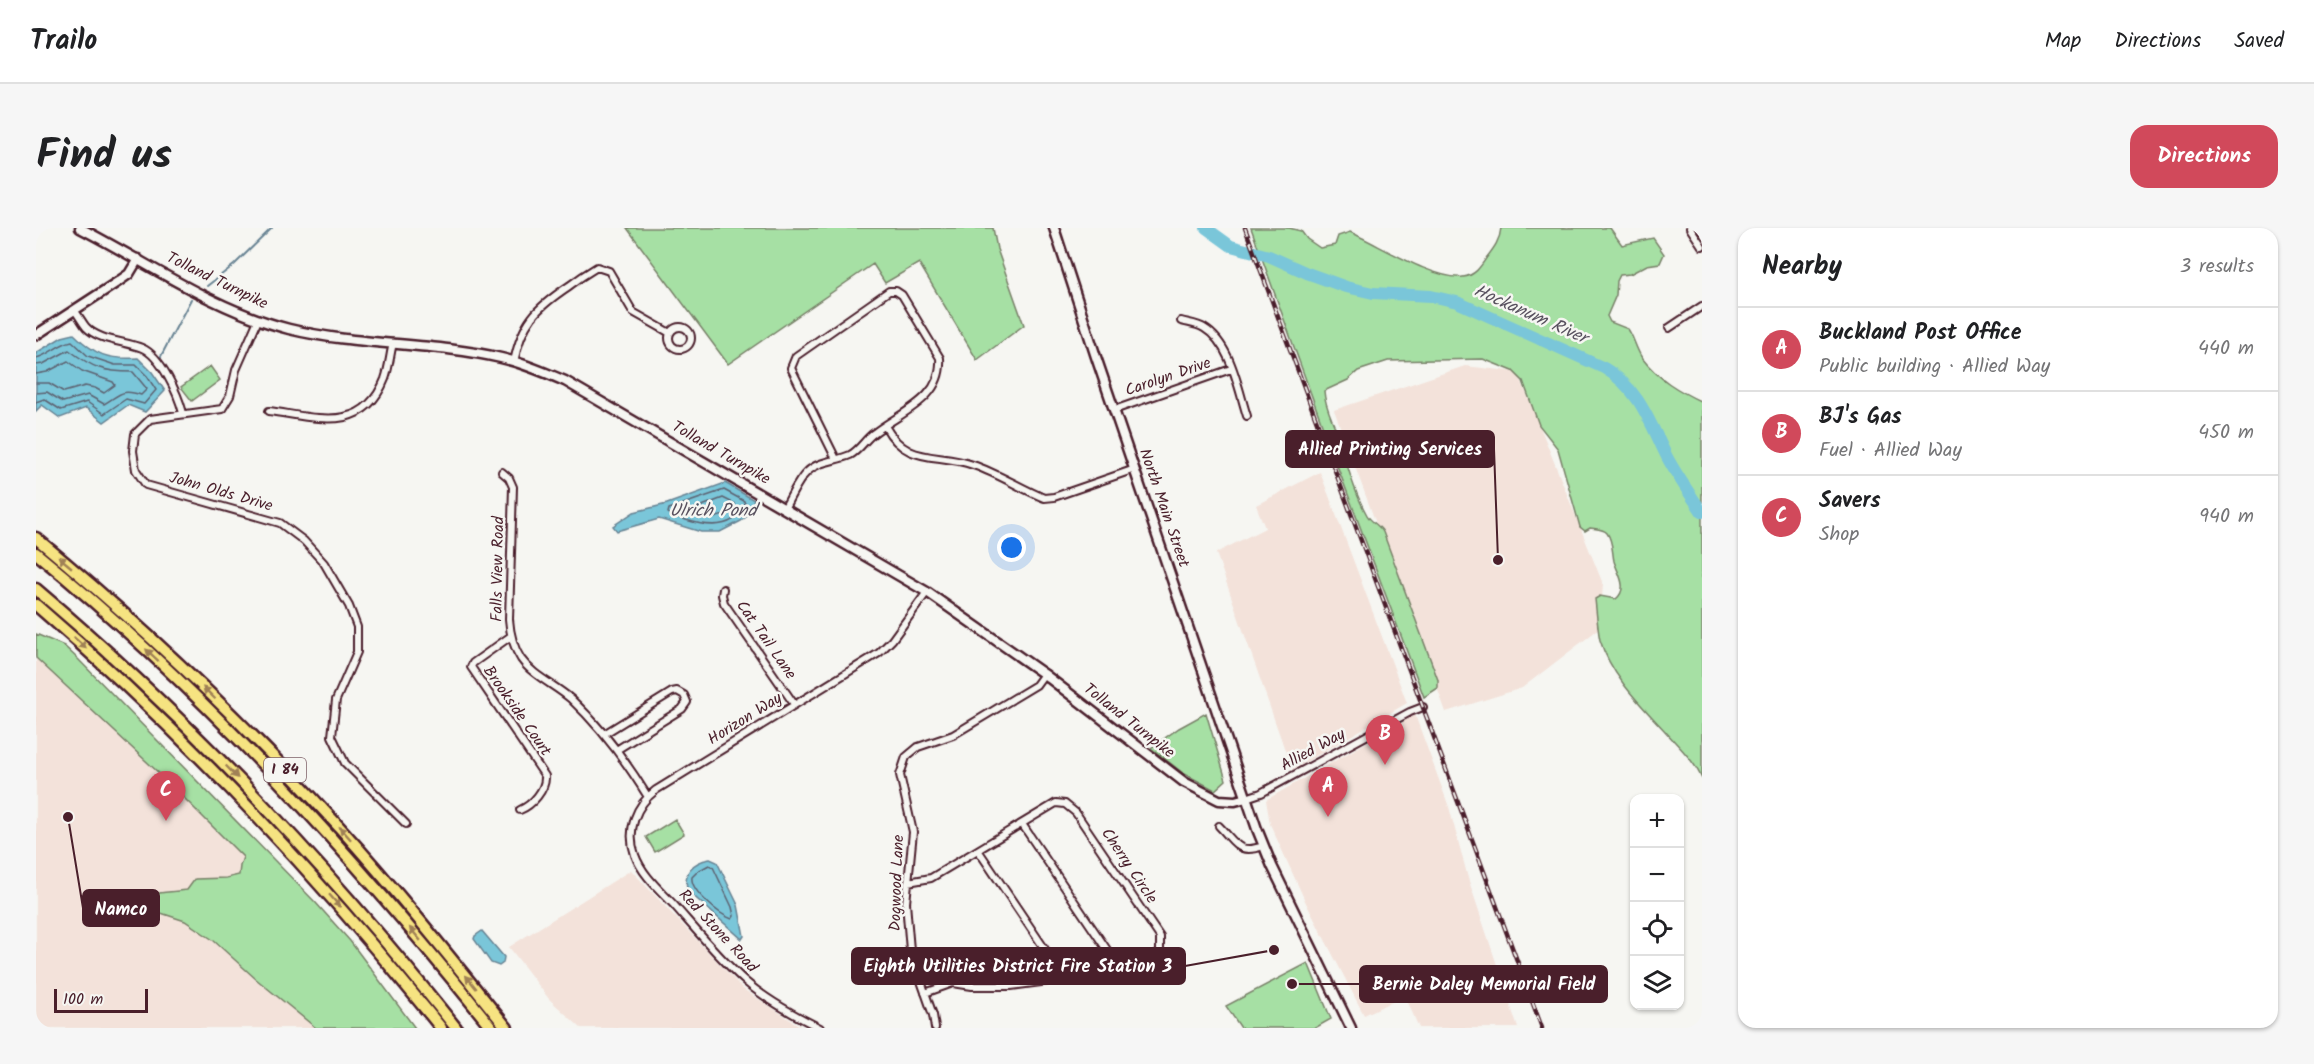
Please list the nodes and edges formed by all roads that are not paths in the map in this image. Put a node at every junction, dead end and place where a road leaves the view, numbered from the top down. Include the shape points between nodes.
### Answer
1 (81, 228) edge
2 (1054, 228) edge
3 (1690, 228) edge
4 (1702, 246) edge
5 (138, 259) junction
6 (1702, 306) edge
7 (75, 311) junction
8 (258, 320) junction
9 (1181, 321) dead end
10 (1669, 328) dead end
11 (670, 333) dead end
12 (36, 335) edge
13 (393, 343) junction
14 (514, 362) junction
15 (1232, 369) junction
16 (1114, 410) junction
17 (269, 411) dead end
18 (183, 413) junction
19 (1247, 416) dead end
20 (885, 426) junction
21 (836, 459) junction
22 (1135, 469) junction
23 (502, 472) dead end
24 (785, 507) junction
25 (36, 538) edge
26 (36, 554) edge
27 (36, 589) edge
28 (723, 590) dead end
29 (927, 592) junction
30 (36, 605) edge
31 (511, 636) junction
32 (1044, 674) junction
33 (794, 704) junction
34 (1423, 707) dead end
35 (604, 734) junction
36 (618, 749) junction
37 (648, 797) junction
38 (1246, 798) junction
39 (520, 810) dead end
40 (406, 824) dead end
41 (1022, 824) junction
42 (1219, 826) dead end
43 (1263, 846) junction
44 (978, 850) junction
45 (908, 882) junction
46 (659, 888) joint
47 (1120, 969) junction
48 (1065, 979) junction
49 (925, 993) junction
50 (441, 1028) edge
51 (456, 1028) edge
52 (492, 1028) edge
53 (507, 1028) edge
54 (820, 1028) edge
55 (935, 1028) edge
56 (1351, 1028) edge

1 - 5 street, Tolland Turnpike
2 - 16 street, North Main Street
3 - 4 street
5 - 7 street via 129,274
5 - 8 street, Tolland Turnpike
6 - 10 street
7 - 12 street
7 - 18 street via 87,328 144,349 178,394
8 - 13 street, Tolland Turnpike via 311,333
8 - 18 street, John Olds Drive via 222,409
9 - 15 street via 1203,327 1215,338
11 - 14 street via 633,312 609,271 597,267 534,313 522,332
13 - 14 street, Tolland Turnpike
13 - 17 street via 381,388 373,402 356,414 335,420
14 - 24 street, Tolland Turnpike via 565,381
15 - 16 street, Carolyn Drive
15 - 19 street
16 - 22 street, North Main Street
18 - 40 street, John Olds Drive via 150,419 135,434 136,470 146,485 280,523 324,563 357,627 357,652 336,699 332,736 345,763
20 - 21 street via 851,454
20 - 21 street via 926,397 941,369 940,358 896,291 889,291 792,362 791,368
20 - 22 street via 906,450 972,464 1044,498 1054,498
21 - 24 street via 806,472
22 - 38 street, North Main Street
23 - 31 street, Falls View Road via 513,487
24 - 29 street, Tolland Turnpike
53 -> 25 highway, I 84 via 392,887 277,761 157,644
52 -> 26 highway via 378,889 261,761 136,641
27 -> 51 highway via 146,687 263,804 356,906
28 - 33 street, Cat Tail Lane via 723,602
29 - 32 street, Tolland Turnpike
29 - 33 street, Horizon Way via 879,653
30 -> 50 highway via 134,693 240,797 334,899
31 - 35 street, Falls View Road via 528,667 570,698
31 - 39 street, Brookside Court via 471,667 545,776 533,802
32 - 38 street, Tolland Turnpike via 1184,782 1219,800
32 - 45 street, Dogwood Lane via 1036,684 953,735 918,747 906,757 900,774 913,832
33 - 37 street, Horizon Way
34 - 38 street, Allied Way via 1261,794
35 - 36 street, Falls View Road
35 - 36 street via 672,692 684,694 687,702 682,709
36 - 37 street, Falls View Road
37 - 46 street, Horizon Way via 635,818 632,841 640,866
38 - 43 street
41 - 44 street, Cherry Circle
41 - 47 street
41 - 47 street, Cherry Circle via 1056,803 1065,804 1076,813 1160,937 1161,951 1152,962
42 - 43 street via 1244,850
43 - 56 street
44 - 45 street, Cherry Circle via 931,878
44 - 48 street
45 - 49 street, Dogwood Lane via 910,950
46 - 54 street, Red Stone Road via 748,983 774,1003
47 - 48 street, Cherry Circle
48 - 49 street, Cherry Circle via 1011,986 953,983
49 - 55 street, Dogwood Lane

